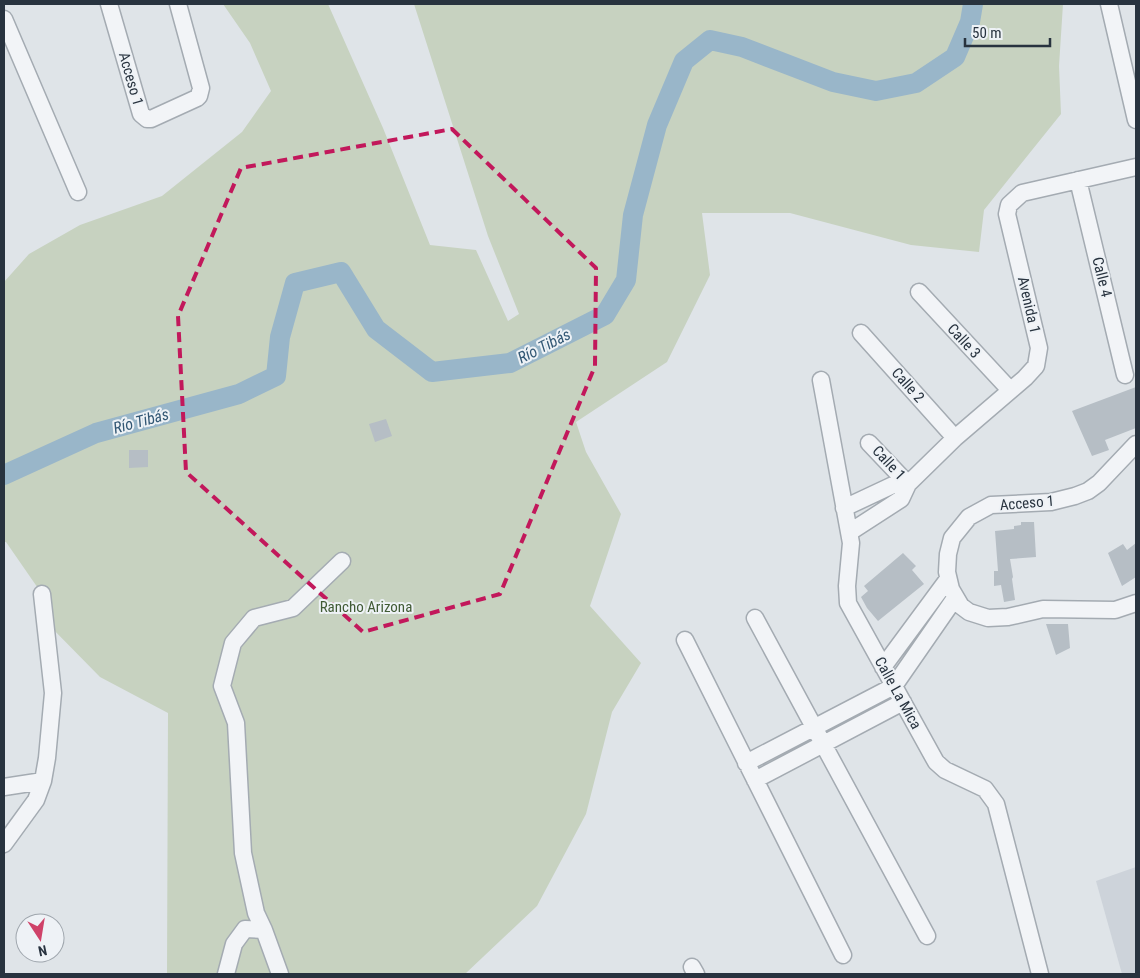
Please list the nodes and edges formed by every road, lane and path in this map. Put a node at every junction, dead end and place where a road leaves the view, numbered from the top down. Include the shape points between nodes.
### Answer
1 (109, 4) edge
2 (178, 4) edge
3 (1109, 4) edge
4 (4, 19) edge
5 (1136, 120) edge
6 (1136, 167) edge
7 (1078, 180) junction
8 (78, 192) dead end
9 (919, 292) dead end
10 (861, 333) dead end
11 (1125, 375) dead end
12 (821, 380) dead end
13 (1010, 390) junction
14 (955, 438) junction
15 (869, 443) dead end
16 (1136, 444) edge
17 (908, 484) junction
18 (844, 508) junction
19 (850, 532) junction
20 (342, 561) dead end
21 (948, 579) junction
22 (42, 594) dead end
23 (955, 598) junction
24 (1136, 604) edge
25 (755, 618) dead end
26 (686, 640) dead end
27 (883, 667) junction
28 (894, 686) junction
29 (902, 702) junction
30 (814, 729) junction
31 (822, 744) junction
32 (746, 763) junction
33 (755, 780) junction
34 (43, 781) junction
35 (4, 787) edge
36 (4, 844) edge
37 (264, 930) junction
38 (926, 936) dead end
39 (844, 955) dead end
40 (226, 974) edge
41 (280, 974) edge
42 (1040, 974) edge

1 - 2 street, Acceso 1 via 141,114 151,119 200,96 201,88
3 - 5 street
4 - 8 street
6 - 7 street, Avenida 1
7 - 11 street, Calle 4
7 - 13 street, Avenida 1 via 1022,193 1009,205 1008,214 1039,348 1036,366
9 - 13 street, Calle 3
10 - 14 street, Calle 2
12 - 18 street, Calle La Mica
13 - 14 street, Avenida 1
14 - 17 street, Avenida 1
15 - 17 street, Calle 1
16 - 21 street, Acceso 1 via 1088,491 1051,502 992,506 969,517 952,538
17 - 18 street via 893,485
17 - 19 street, Avenida 1 via 901,499
18 - 19 street, Calle La Mica
19 - 27 street, Calle La Mica via 848,603
20 - 37 street via 293,608 254,618 233,643 222,686 236,723 243,853 256,913
21 - 23 street, Acceso 1
21 - 27 street
22 - 34 street via 53,693
23 - 24 street, Acceso 1 via 969,612 997,619 1042,609 1115,610
23 - 28 street
25 - 30 street
26 - 32 street
27 - 28 street, Calle La Mica
28 - 29 street, Calle La Mica
28 - 30 street
29 - 31 street
29 - 42 street, Calle La Mica via 936,762 945,770 985,789 996,804
30 - 31 street
30 - 32 street
31 - 33 street
31 - 38 street
32 - 33 street
33 - 39 street
34 - 35 street
34 - 36 street via 36,800
37 - 40 street via 245,929 234,944
37 - 41 street

